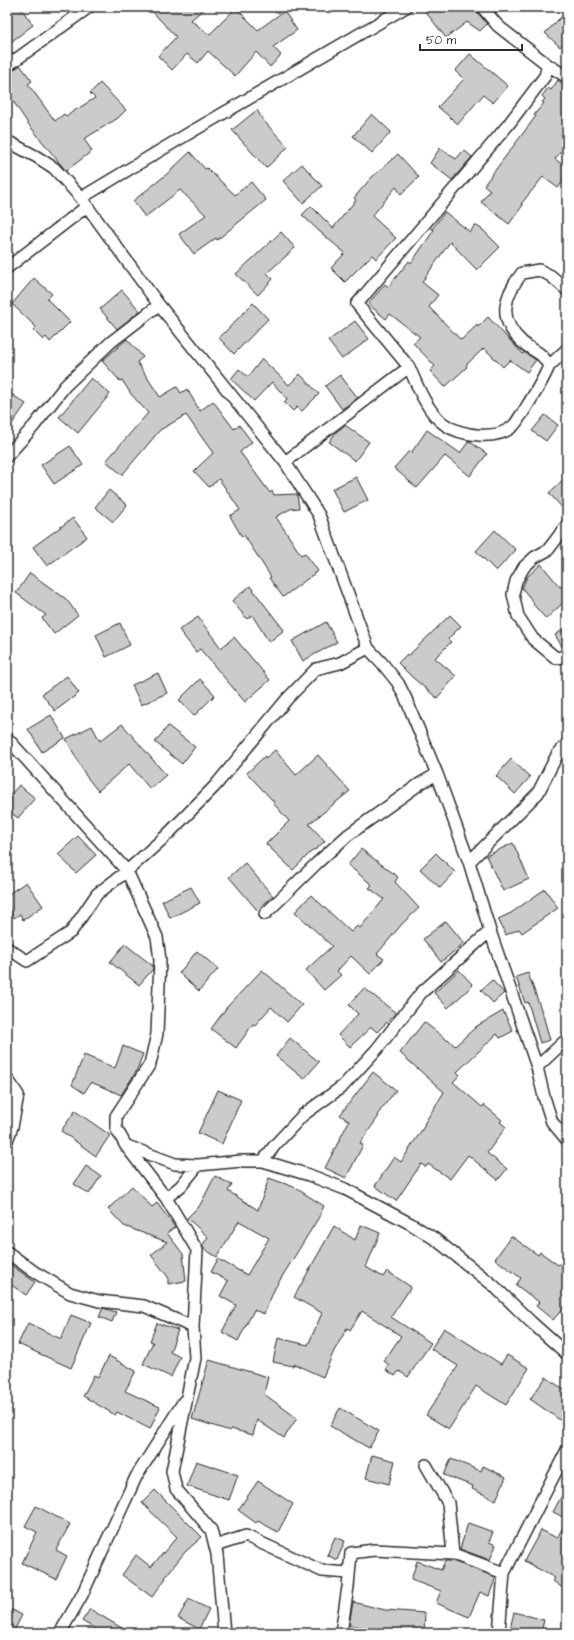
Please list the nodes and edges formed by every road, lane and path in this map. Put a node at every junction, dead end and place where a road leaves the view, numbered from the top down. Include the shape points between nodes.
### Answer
1 (89, 7) edge
2 (406, 7) edge
3 (482, 7) edge
4 (548, 65) junction
5 (7, 66) edge
6 (567, 77) edge
7 (7, 141) edge
8 (84, 203) junction
9 (7, 268) edge
10 (567, 290) edge
11 (159, 305) junction
12 (567, 349) edge
13 (409, 366) junction
14 (549, 366) junction
15 (7, 456) edge
16 (286, 462) junction
17 (567, 525) edge
18 (368, 648) junction
19 (567, 653) edge
20 (7, 738) edge
21 (567, 744) edge
22 (437, 774) junction
23 (469, 862) junction
24 (127, 871) junction
25 (265, 914) dead end
26 (490, 931) junction
27 (7, 948) edge
28 (567, 1039) edge
29 (536, 1067) junction
30 (7, 1078) edge
31 (567, 1140) edge
32 (7, 1141) edge
33 (126, 1146) junction
34 (263, 1161) junction
35 (198, 1165) junction
36 (166, 1198) junction
37 (7, 1252) edge
38 (193, 1327) junction
39 (567, 1354) edge
40 (188, 1394) junction
41 (567, 1450) edge
42 (426, 1465) dead end
43 (215, 1546) junction
44 (453, 1554) junction
45 (349, 1573) junction
46 (504, 1573) junction
47 (60, 1633) edge
48 (224, 1633) edge
49 (341, 1633) edge
50 (499, 1633) edge

1 - 5 street
2 - 8 street via 186,134
3 - 4 street via 498,26
4 - 6 street
4 - 13 street via 545,76 508,125 357,304
7 - 8 street via 54,168
8 - 9 street
8 - 11 street
10 - 14 street via 551,276 539,270 522,273 508,295 505,315 512,331 522,342 544,356
11 - 15 street via 111,342 66,386
11 - 16 street
12 - 14 street
13 - 14 street via 430,409 443,424 461,432 480,435 498,434 514,426
13 - 16 street
16 - 18 street via 319,515
17 - 19 street via 548,550 524,567 516,581 513,594 518,616 533,639 556,658
18 - 22 street via 398,683
18 - 24 street via 340,663 316,669 287,699 215,786
20 - 24 street
21 - 23 street via 557,755 538,793
22 - 23 street
22 - 25 street via 348,834
23 - 26 street
24 - 27 street via 97,894 71,932 27,961
24 - 33 street via 157,937 160,960 157,1034 150,1064 116,1116 116,1128
26 - 29 street
26 - 34 street via 421,993 377,1049 343,1086 303,1115
28 - 29 street
29 - 31 street via 552,1122
30 - 32 street via 18,1095
33 - 35 street via 175,1164
33 - 36 street
34 - 35 street
34 - 39 street via 345,1189 435,1239 493,1285
35 - 36 street via 181,1186
36 - 38 street via 197,1250
37 - 38 street via 33,1272 70,1293 99,1301 144,1306
38 - 40 street via 195,1358
40 - 43 street via 172,1471 176,1489 211,1530
40 - 47 street via 136,1477 82,1596
41 - 46 street
42 - 44 street via 448,1503
43 - 45 street via 246,1536 322,1572
43 - 48 street
44 - 45 street via 374,1550 351,1552
44 - 46 street
45 - 49 street
46 - 50 street

